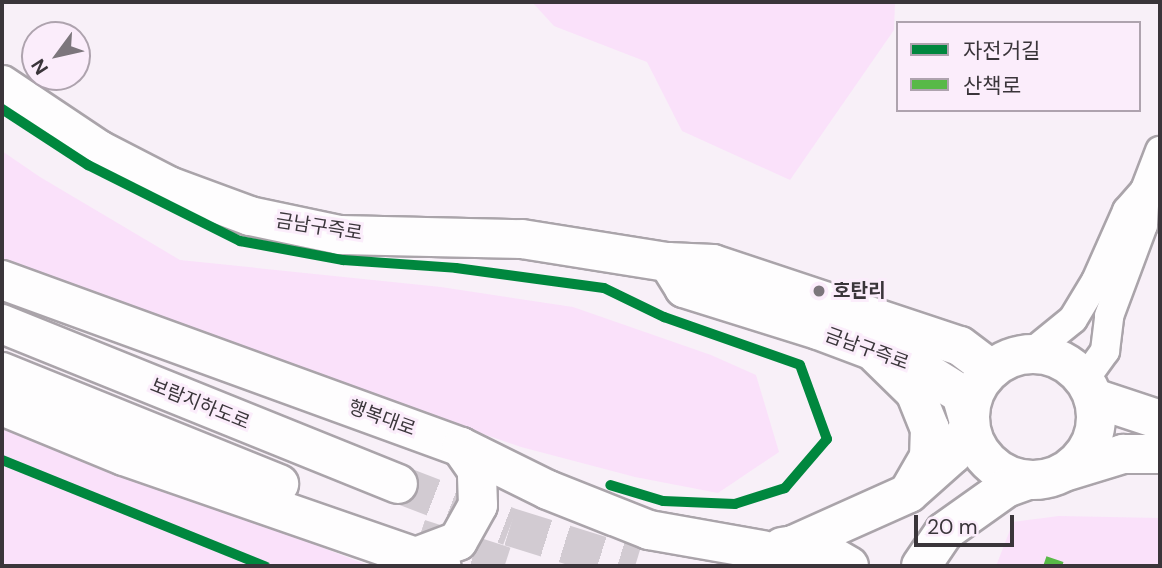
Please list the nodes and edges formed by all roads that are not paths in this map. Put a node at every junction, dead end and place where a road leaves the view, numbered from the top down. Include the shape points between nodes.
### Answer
1 (2, 85) edge
2 (1160, 152) edge
3 (1146, 190) junction
4 (668, 262) junction
5 (2, 280) edge
6 (2, 324) edge
7 (875, 353) junction
8 (1030, 354) junction
9 (991, 369) junction
10 (2, 372) edge
11 (1089, 389) junction
12 (2, 406) edge
13 (1160, 420) edge
14 (970, 426) junction
15 (461, 447) junction
16 (1160, 454) edge
17 (1067, 471) junction
18 (1028, 480) junction
19 (398, 484) tunnel mouth
20 (909, 493) junction
21 (970, 513) junction
22 (374, 523) dead end
23 (763, 554) edge
24 (432, 564) edge
25 (849, 566) edge
26 (921, 566) edge
27 (947, 566) edge

1 - 4 main road, 금남구즉로 via 99,150 169,186 250,216 340,235 522,239
2 - 3 street
3 - 8 street via 1127,211 1096,281 1073,319
3 - 11 street via 1143,225 1109,316 1105,351
4 - 7 main road, 금남구즉로 via 684,288
4 - 9 main road, 금남구즉로 via 713,264 960,346
5 - 15 main road, 행복대로
6 - 19 main road, 보람지하도로
7 - 14 main road, 금남구즉로 via 919,368 961,394
7 - 20 main road via 915,392 930,429 929,457
8 - 9 main road via 1009,358
8 - 11 main road via 1051,356 1070,365
9 - 14 main road via 978,385
10 - 22 main road
11 - 13 main road
11 - 17 main road via 1096,419 1093,439
12 - 24 main road via 124,456
14 - 18 main road via 990,463 1007,475
14 - 20 main road via 953,454
15 - 23 main road, 행복대로 via 548,490 649,530
15 - 24 main road via 477,470 478,505 458,541
16 - 17 main road via 1122,454
17 - 18 main road via 1048,479
18 - 21 main road via 1006,488
20 - 23 main road
21 - 26 main road via 944,532
21 - 27 main road
23 - 25 main road, 행복대로 via 822,551

